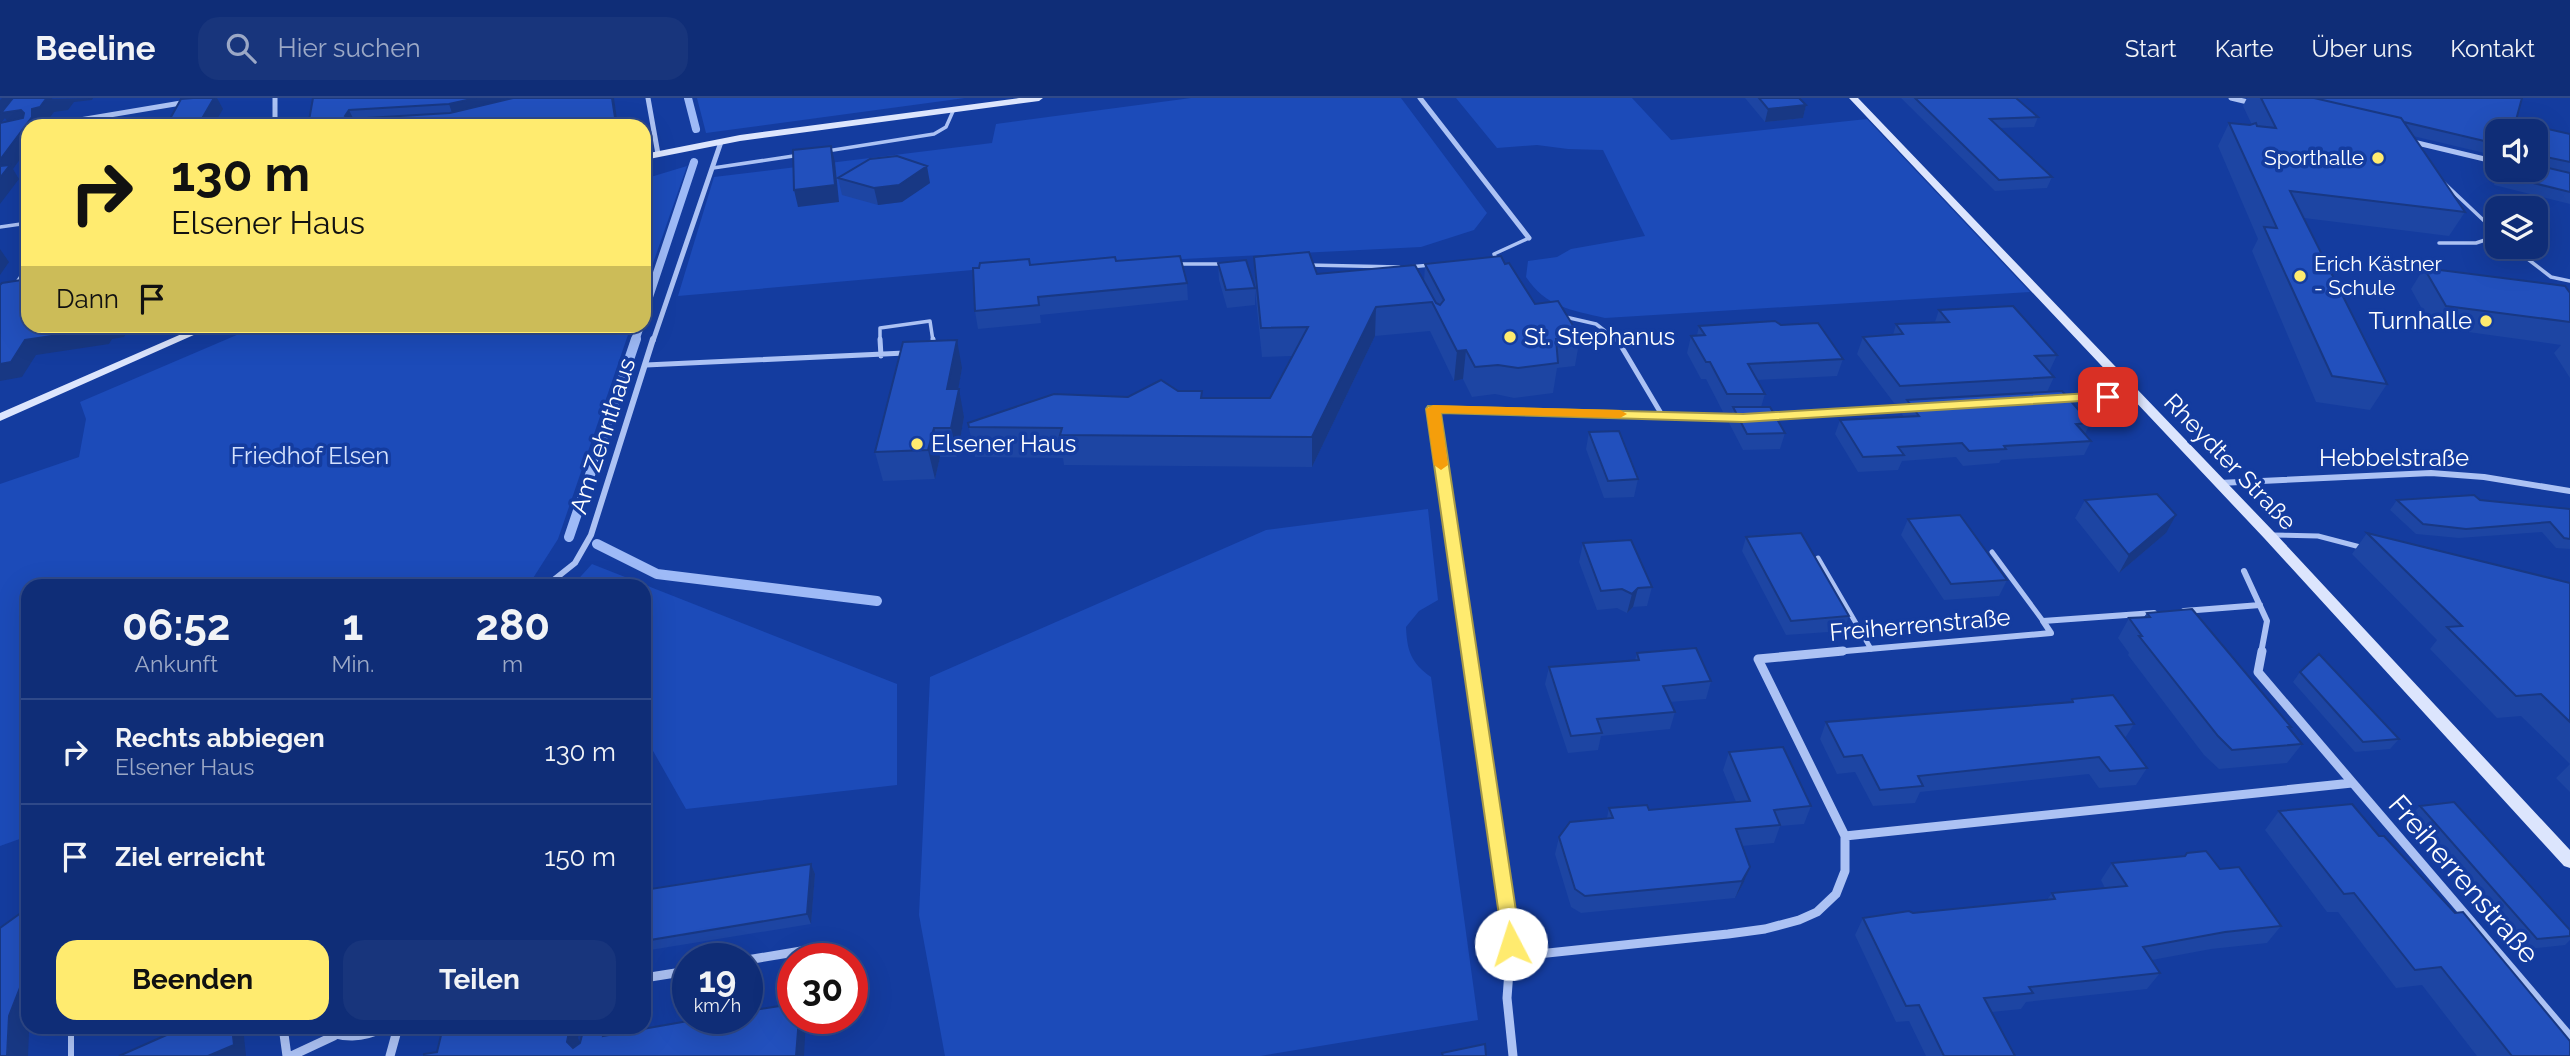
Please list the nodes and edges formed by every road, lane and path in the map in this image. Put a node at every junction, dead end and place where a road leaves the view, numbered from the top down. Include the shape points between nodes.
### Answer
1 (275, 98) edge
2 (648, 98) edge
3 (1039, 98) edge
4 (1420, 98) edge
5 (1853, 98) edge
6 (2231, 98) edge
7 (196, 100) edge
8 (2257, 104) dead end
9 (954, 109) junction
10 (85, 119) edge
11 (275, 119) edge
12 (2396, 138) edge
13 (721, 142) junction
14 (820, 152) edge
15 (808, 153) edge
16 (658, 154) junction
17 (651, 156) edge
18 (2485, 159) edge
19 (713, 168) junction
20 (2437, 176) edge
21 (2485, 222) edge
22 (21, 224) edge
23 (0, 227) edge
24 (1529, 238) joint
25 (2485, 242) edge
26 (2439, 243) dead end
27 (2528, 259) edge
28 (1497, 261) junction
29 (1484, 262) edge
30 (1224, 264) edge
31 (1165, 265) edge
32 (1308, 265) edge
33 (1444, 265) edge
34 (1405, 267) junction
35 (1502, 270) edge
36 (21, 276) edge
37 (1410, 278) edge
38 (2570, 281) edge
39 (8, 295) edge
40 (1560, 315) edge
41 (192, 333) edge
42 (934, 349) edge
43 (907, 352) edge
44 (881, 356) junction
45 (646, 365) junction
46 (2135, 395) junction
47 (2046, 400) edge
48 (1924, 407) edge
49 (1662, 415) junction
50 (0, 417) edge
51 (1761, 417) edge
52 (1743, 418) edge
53 (2218, 483) junction
54 (2570, 491) edge
55 (2269, 535) junction
56 (2371, 550) edge
57 (1992, 552) dead end
58 (1818, 558) edge
59 (2244, 571) dead end
60 (555, 579) edge
61 (2260, 605) junction
62 (2178, 611) edge
63 (2165, 612) edge
64 (2043, 621) junction
65 (1871, 649) junction
66 (2352, 783) junction
67 (1845, 836) junction
68 (2570, 861) edge
69 (1509, 957) junction
70 (672, 974) edge
71 (651, 977) edge
72 (71, 1034) edge
73 (284, 1034) edge
74 (331, 1034) edge
75 (366, 1034) edge
76 (396, 1034) edge
77 (334, 1036) junction
78 (2570, 1037) edge
79 (71, 1056) edge
80 (289, 1056) edge
81 (390, 1056) edge
82 (1513, 1056) edge

1 - 11 street
2 - 16 street
3 - 9 main road
4 - 24 street
5 - 46 main road, Rheydter Straße
6 - 8 street
7 - 10 street
9 - 13 main road
9 - 14 lane via 946,127 930,136
12 - 18 street
13 - 16 main road
13 - 19 street, Am Zehnthaus
15 - 19 lane
16 - 17 main road
19 - 45 street, Am Zehnthaus
20 - 21 lane
22 - 23 lane
24 - 28 lane via 1494,254
25 - 26 lane
27 - 38 lane via 2551,277
28 - 29 lane
28 - 35 lane
30 - 31 lane
32 - 34 lane
33 - 34 lane
34 - 37 lane
36 - 39 lane
40 - 49 lane via 1596,324 1616,337
41 - 50 main road
42 - 44 lane via 930,321 880,328
43 - 44 lane
44 - 45 lane
45 - 60 street, Am Zehnthaus via 592,535 580,556
46 - 47 street
46 - 53 main road, Rheydter Straße
48 - 51 street
49 - 52 street
49 - 69 street via 1433,409 1509,916
53 - 54 street, Hebbelstraße via 2431,473
53 - 55 main road, Rheydter Straße
55 - 56 lane via 2318,536
55 - 68 main road, Rheydter Straße
57 - 64 lane
58 - 65 lane
59 - 61 street, Freiherrenstraße
61 - 62 street
61 - 66 street, Freiherrenstraße via 2267,621 2258,673
63 - 64 street, Freiherrenstraße
64 - 65 street, Freiherrenstraße via 2051,633
65 - 67 street, Freiherrenstraße via 1758,659
66 - 67 street
66 - 78 street, Freiherrenstraße
67 - 69 street, Freiherrenstraße via 1845,871 1836,894 1817,912 1799,920 1728,934
69 - 82 street via 1507,1005
70 - 71 street
72 - 79 lane
73 - 80 street
74 - 77 street
75 - 77 street
76 - 81 street
77 - 80 street

